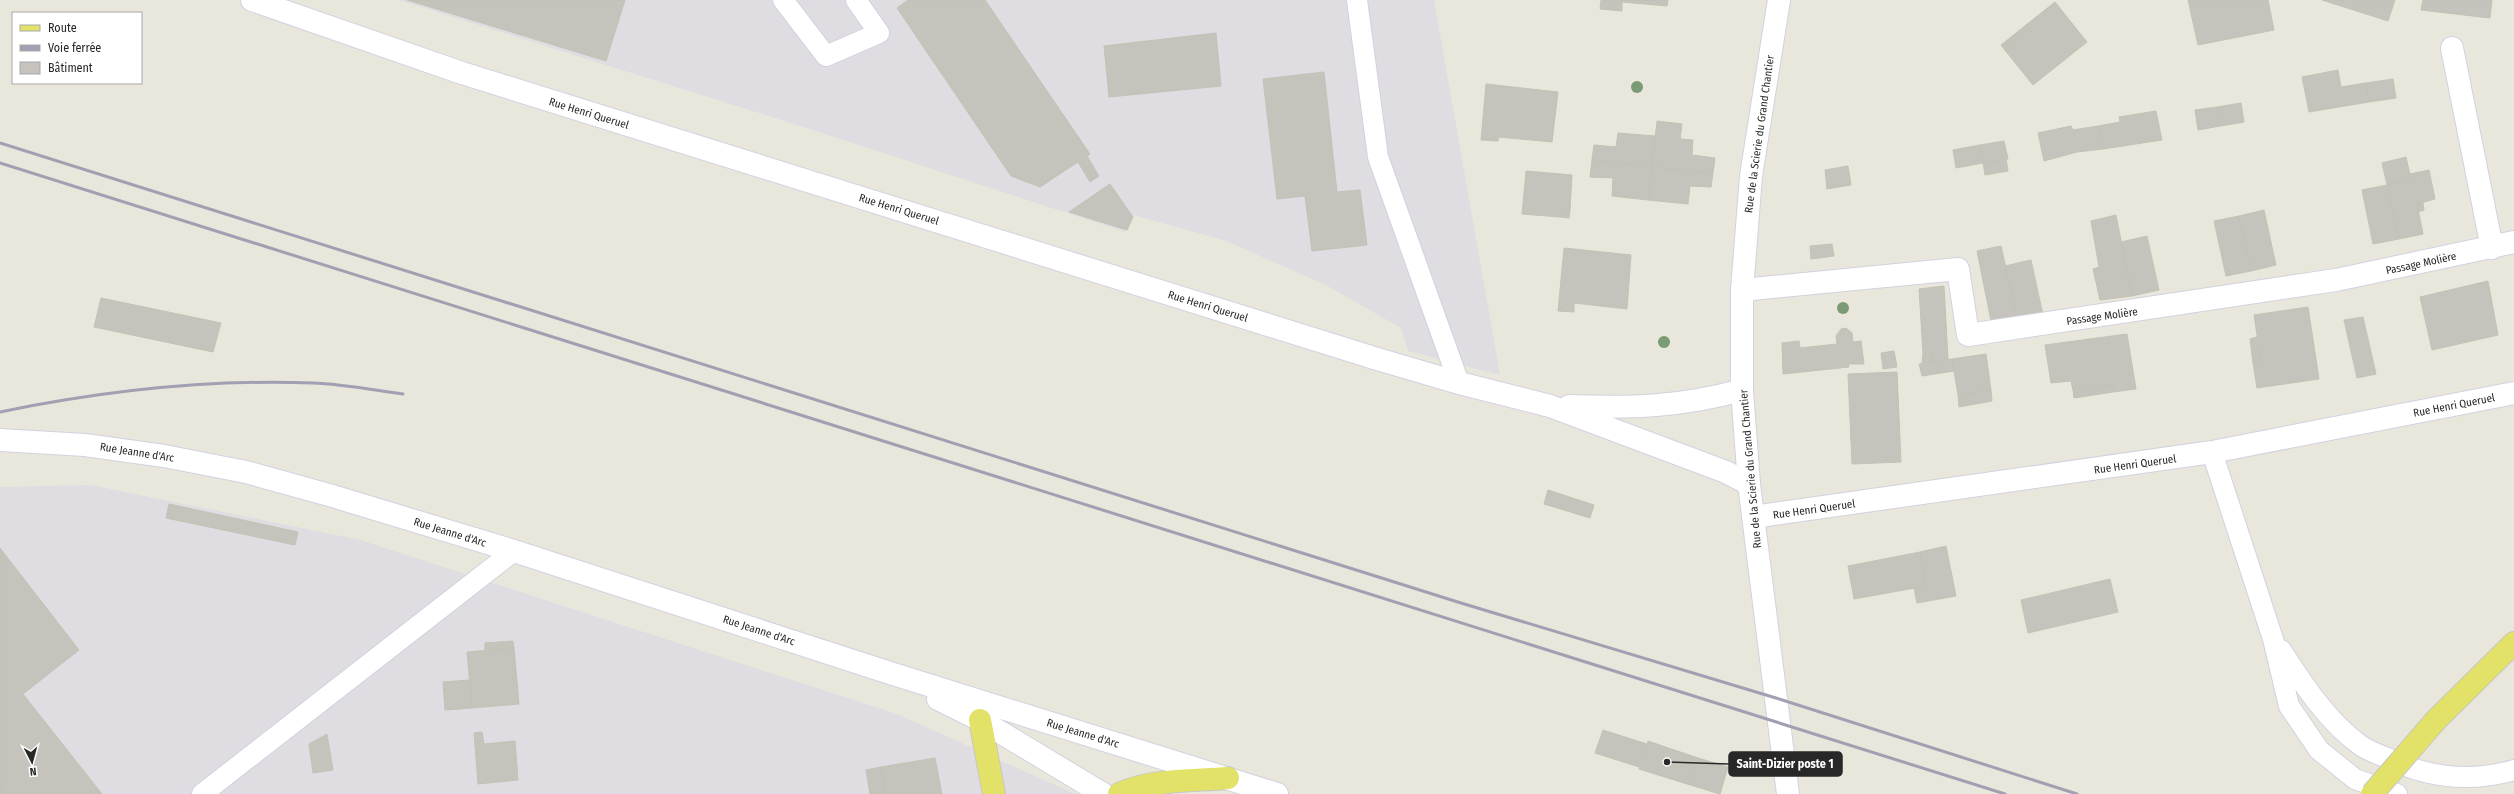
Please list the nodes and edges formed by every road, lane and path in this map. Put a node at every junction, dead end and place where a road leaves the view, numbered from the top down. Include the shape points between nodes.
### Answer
1 (252, 0) edge
2 (783, 0) edge
3 (856, 0) edge
4 (1357, 0) edge
5 (1782, 0) edge
6 (2452, 48) dead end
7 (2514, 242) edge
8 (2492, 248) junction
9 (1742, 290) junction
10 (1459, 383) junction
11 (1742, 390) junction
12 (2514, 393) edge
13 (1550, 406) junction
14 (0, 440) edge
15 (2212, 452) junction
16 (1749, 484) junction
17 (1753, 517) junction
18 (514, 551) junction
19 (2273, 639) junction
20 (2514, 643) edge
21 (890, 673) junction
22 (980, 720) junction
23 (2514, 770) edge
24 (1228, 778) junction
25 (202, 794) edge
26 (994, 794) edge
27 (1103, 794) edge
28 (1119, 794) edge
29 (1277, 794) edge
30 (1788, 794) edge
31 (2372, 794) edge
32 (2397, 794) edge

1 - 10 street, Rue Henri Queruel via 462,73
2 - 3 lane via 826,56 879,33
4 - 10 lane via 1378,157
5 - 9 street, Rue de la Scierie du Grand Chantier via 1751,176
6 - 8 street
7 - 8 street, Passage Molière
8 - 9 street, Passage Molière via 2336,280 1968,335 1958,269
9 - 11 street, Rue de la Scierie du Grand Chantier
10 - 13 street, Rue Henri Queruel
11 - 13 street, Rue Henri Queruel via 1679,404 1625,408
11 - 16 street, Rue de la Scierie du Grand Chantier
12 - 15 street, Rue Henri Queruel
13 - 16 street, Rue Henri Queruel via 1726,472
14 - 18 street, Rue Jeanne d'Arc via 85,444 246,472
15 - 17 street, Rue Henri Queruel
15 - 19 lane
16 - 17 street, Rue de la Scierie du Grand Chantier
17 - 30 street, Rue de la Scierie du Grand Chantier
18 - 21 street, Rue Jeanne d'Arc
18 - 25 lane
19 - 23 lane via 2322,709 2361,746 2403,766 2436,776 2469,778
19 - 32 lane via 2289,706 2319,750 2356,779
20 - 31 main road, bridge via 2436,720
21 - 22 street, Rue Jeanne d'Arc
21 - 24 street, Rue Jeanne d'Arc
22 - 26 main road
22 - 27 street, Rue Jeanne d'Arc
24 - 28 main road via 1129,789
24 - 29 street, Rue Jeanne d'Arc

